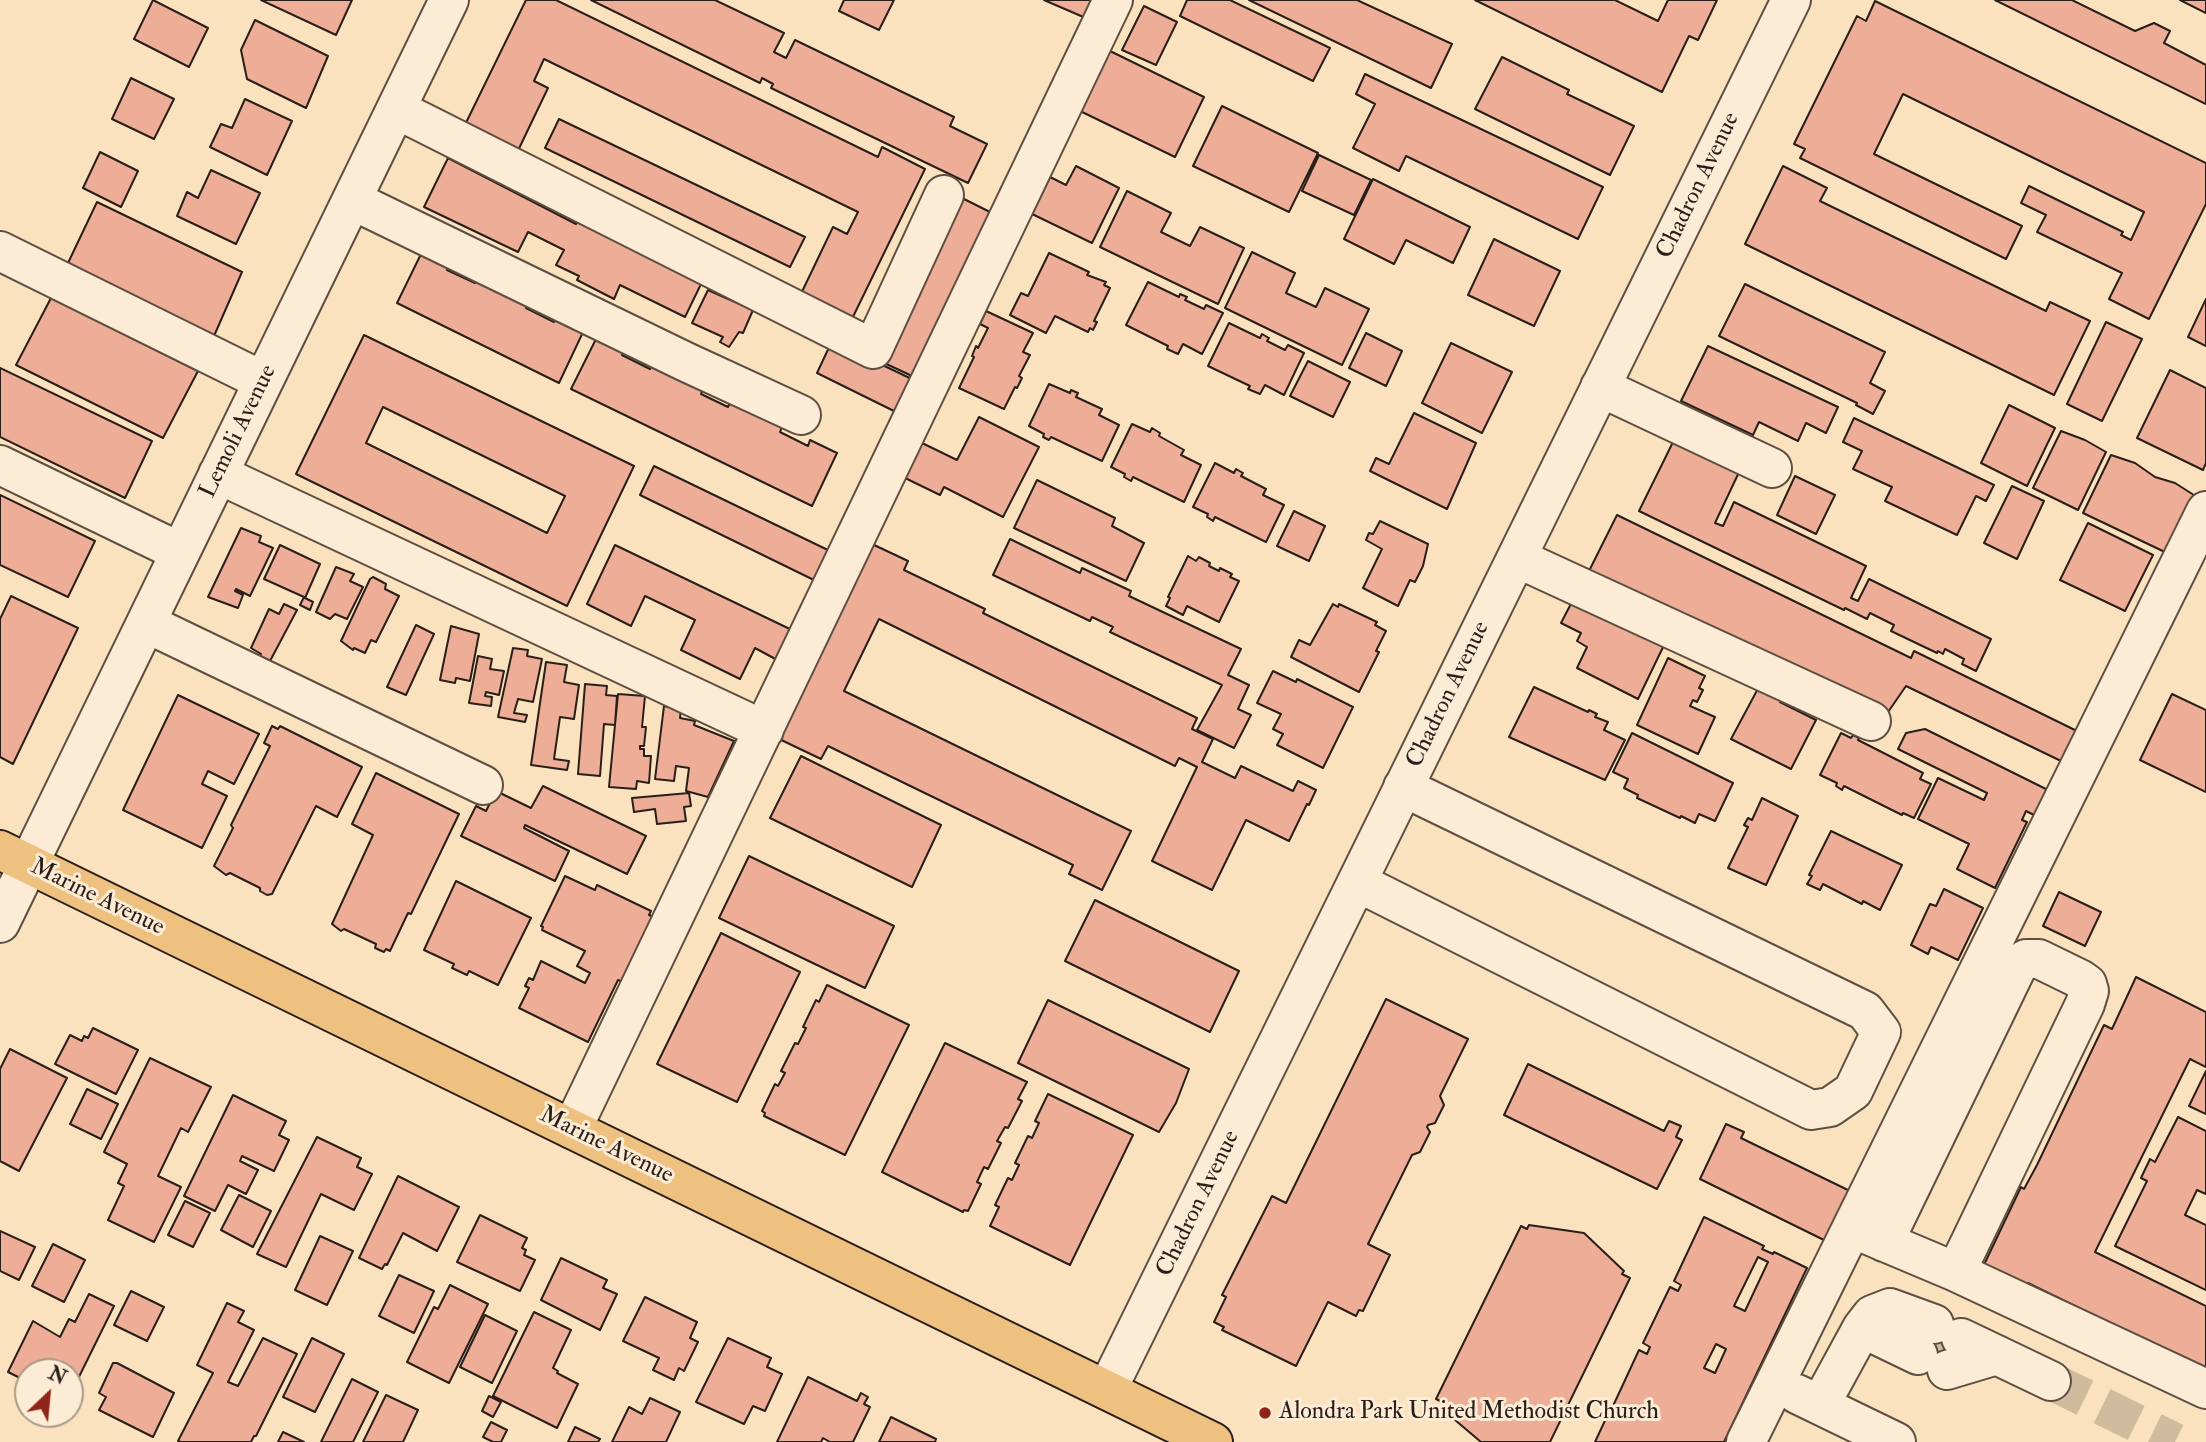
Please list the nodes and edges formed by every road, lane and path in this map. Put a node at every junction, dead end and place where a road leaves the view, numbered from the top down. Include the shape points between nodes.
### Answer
1 (1113, 0) edge
2 (1791, 0) edge
3 (438, 4) edge
4 (396, 109) junction
5 (944, 195) dead end
6 (352, 200) junction
7 (0, 251) edge
8 (263, 381) junction
9 (1600, 387) junction
10 (801, 415) dead end
11 (0, 465) edge
12 (1772, 468) dead end
13 (218, 474) junction
14 (2206, 511) edge
15 (180, 552) junction
16 (1517, 558) junction
17 (146, 623) junction
18 (1871, 720) dead end
19 (764, 730) junction
20 (483, 785) dead end
21 (1404, 787) junction
22 (14, 857) edge
23 (1357, 882) junction
24 (0, 923) edge
25 (572, 1129) junction
26 (1868, 1235) junction
27 (1956, 1272) junction
28 (2051, 1381) tunnel mouth
29 (1775, 1383) junction
30 (2206, 1389) edge
31 (1107, 1390) junction
32 (1820, 1405) junction
33 (1213, 1442) edge
34 (1746, 1442) edge
35 (1896, 1442) edge

1 - 19 street
2 - 9 street, Chadron Avenue
3 - 4 street, Lemoli Avenue
4 - 5 street via 873,349
4 - 6 street, Lemoli Avenue
6 - 8 street, Lemoli Avenue
6 - 10 street
7 - 8 street
8 - 13 street, Lemoli Avenue
9 - 12 street
9 - 16 street, Chadron Avenue
11 - 15 street
13 - 15 street, Lemoli Avenue
13 - 19 street
14 - 26 street
15 - 17 street, Lemoli Avenue
16 - 18 street
16 - 21 street, Chadron Avenue
17 - 20 street
17 - 22 street, Lemoli Avenue
19 - 25 street
21 - 23 street, Chadron Avenue
21 - 23 street via 1865,1012 1881,1032 1853,1091 1830,1107 1811,1110
22 - 24 street, Lemoli Avenue
22 - 25 main road, Marine Avenue
23 - 31 street, Chadron Avenue
25 - 31 main road, Marine Avenue
26 - 27 street
26 - 27 street via 2018,965 2026,958 2039,959 2080,979 2089,991
26 - 29 street
27 - 30 street
28 - 32 street via 1867,1321
29 - 32 street
29 - 34 street
31 - 33 main road, Marine Avenue
32 - 35 street

